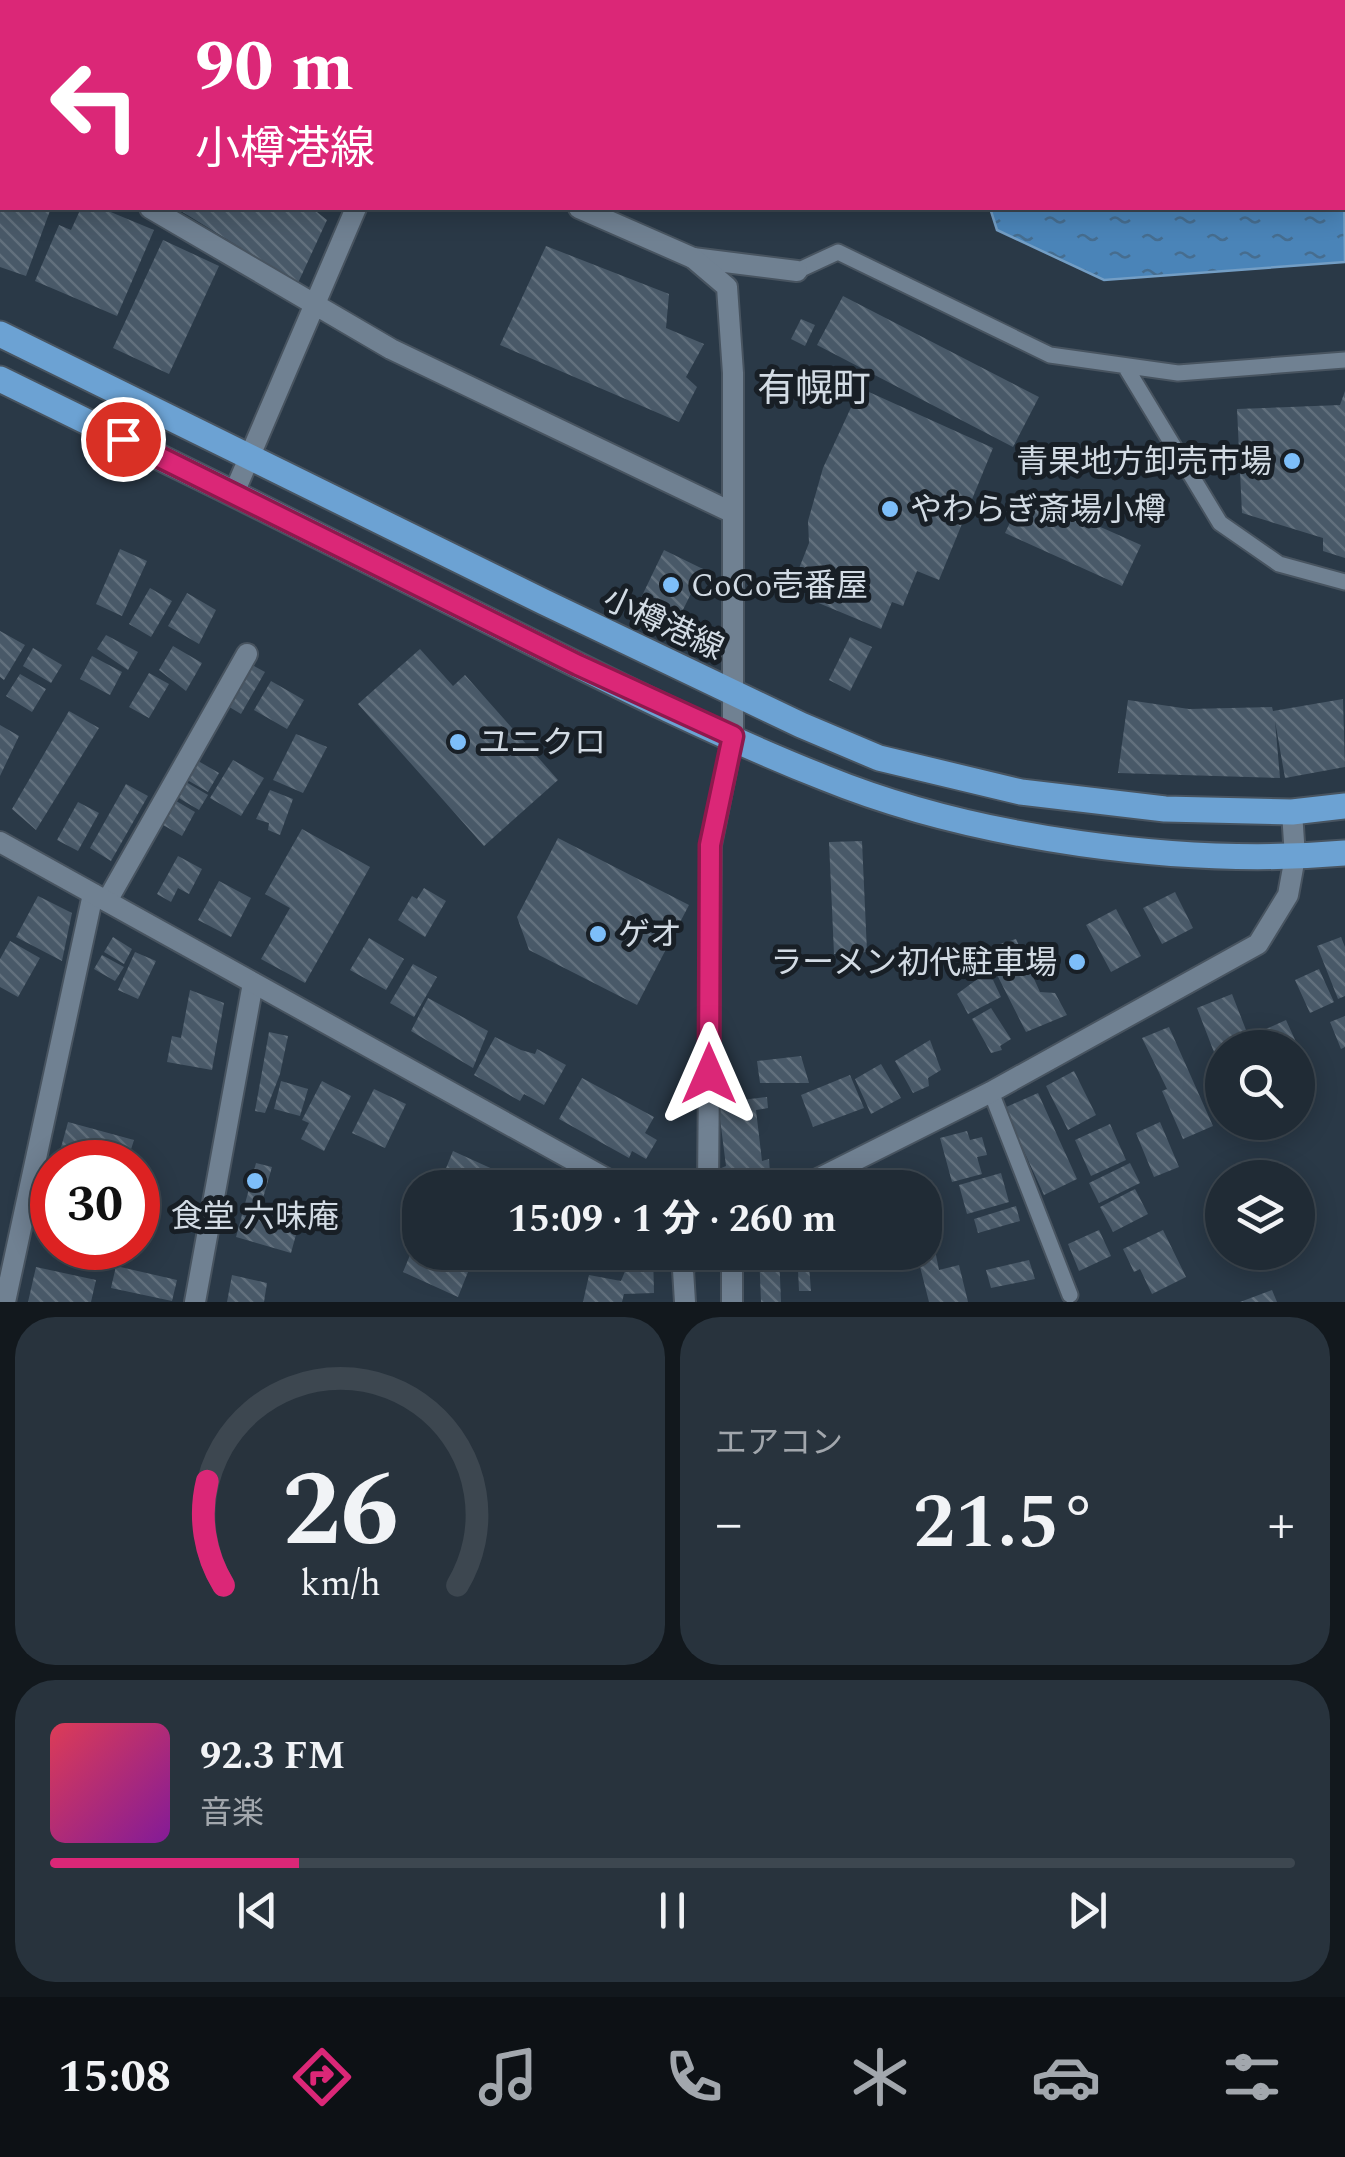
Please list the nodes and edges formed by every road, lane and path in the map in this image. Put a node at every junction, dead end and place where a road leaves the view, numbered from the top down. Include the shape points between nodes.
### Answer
1 (153, 210) edge
2 (355, 210) edge
3 (584, 210) edge
4 (694, 258) junction
5 (797, 271) joint
6 (314, 306) junction
7 (0, 334) edge
8 (1345, 360) edge
9 (1125, 366) junction
10 (0, 379) edge
11 (249, 457) junction
12 (234, 493) junction
13 (730, 512) junction
14 (1345, 582) edge
15 (247, 654) dead end
16 (732, 692) junction
17 (733, 736) junction
18 (1345, 806) edge
19 (1292, 812) junction
20 (0, 842) edge
21 (1345, 853) edge
22 (1295, 857) junction
23 (100, 897) junction
24 (253, 983) junction
25 (991, 1092) junction
26 (591, 1170) edge
27 (708, 1170) edge
28 (836, 1170) edge
29 (684, 1270) edge
30 (732, 1270) edge
31 (1070, 1294) dead end
32 (5, 1302) edge
33 (195, 1302) edge
34 (685, 1302) edge
35 (732, 1302) edge

1 - 6 street
2 - 6 street
3 - 4 street
4 - 5 street
4 - 13 street via 727,287
5 - 9 lane via 838,252 1050,355
6 - 11 street
6 - 13 street
7 - 11 main road, 小樽港線
8 - 9 lane via 1178,373
9 - 14 lane via 1220,523 1279,564
10 - 12 main road
11 - 12 street
11 - 16 main road, 小樽港線
12 - 17 main road
13 - 16 street
15 - 23 street
16 - 17 street
16 - 19 main road, 小樽港線 via 879,758 1021,792 1165,809
17 - 22 main road via 826,778 970,824 1206,856
17 - 27 street via 710,845
18 - 19 main road, 小樽港線
19 - 22 street
20 - 23 street
21 - 22 main road
22 - 25 street via 1288,895 1258,944
23 - 24 street
23 - 32 street
24 - 26 street
24 - 33 street
25 - 28 street
25 - 31 lane
29 - 34 street
30 - 35 street

